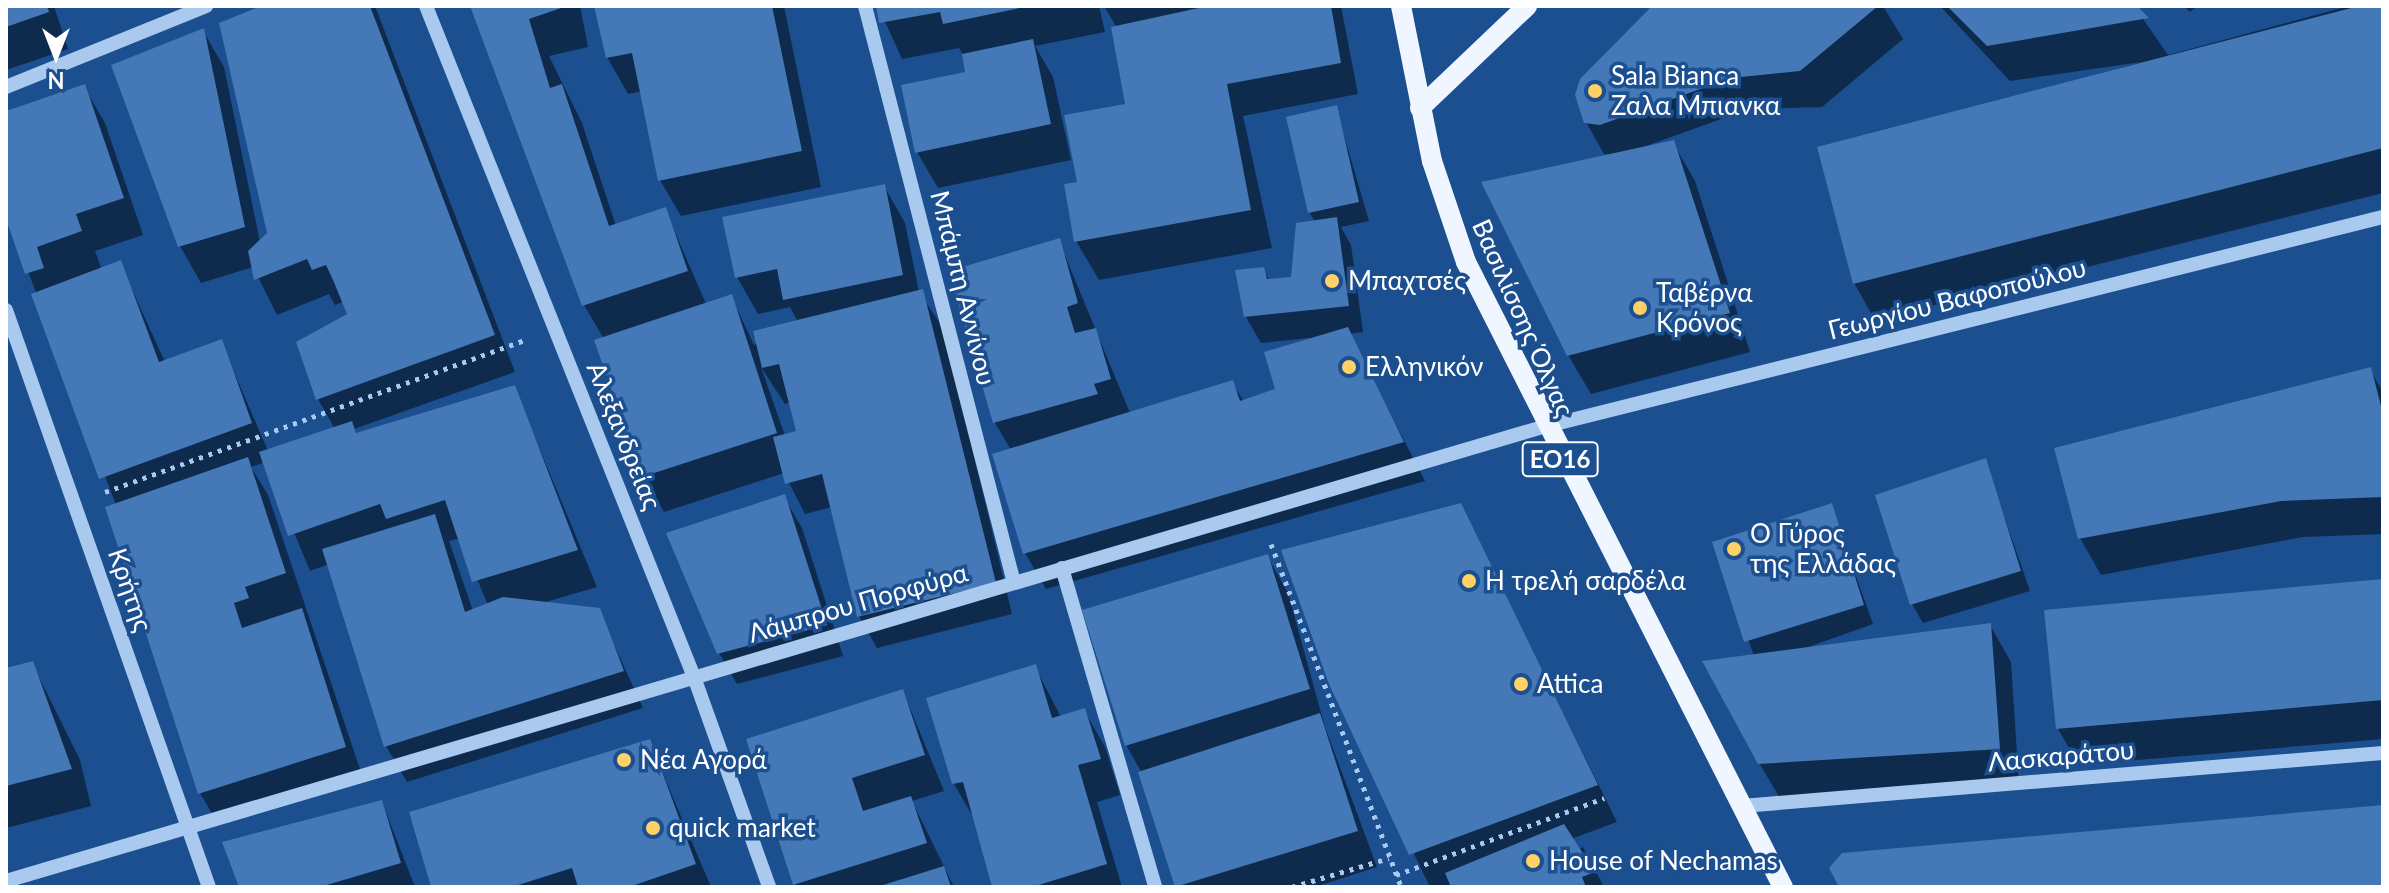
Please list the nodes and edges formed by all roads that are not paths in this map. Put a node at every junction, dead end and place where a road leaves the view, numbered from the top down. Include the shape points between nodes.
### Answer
1 (206, 6) edge
2 (426, 6) edge
3 (865, 6) edge
4 (1401, 6) edge
5 (1527, 6) edge
6 (6, 87) edge
7 (1420, 108) junction
8 (2383, 217) edge
9 (6, 310) edge
10 (1543, 427) junction
11 (1062, 568) junction
12 (1014, 583) junction
13 (694, 677) junction
14 (2383, 753) edge
15 (1742, 806) junction
16 (187, 826) junction
17 (6, 881) edge
18 (209, 887) edge
19 (769, 887) edge
20 (1155, 887) edge
21 (1783, 887) edge

1 - 6 street
2 - 13 street, Αλεξανδρείας
3 - 12 street, Μπάμπη Αννίνου
4 - 7 main road, Βασιλίσσης Όλγας / ΕΟ16
5 - 7 main road
7 - 10 main road, Βασιλίσσης Όλγας / ΕΟ16 via 1466,262
8 - 10 street, Γεωργίου Βαφοπούλου
9 - 16 street, Κρήτης
10 - 11 street, Λάμπρου Πορφύρα
10 - 15 main road, Βασιλίσσης Όλγας / ΕΟ16
11 - 12 street, Λάμπρου Πορφύρα
11 - 20 street
12 - 13 street, Λάμπρου Πορφύρα
13 - 16 street, Λάμπρου Πορφύρα
13 - 19 street, Αλεξανδρείας
14 - 15 street, Λασκαράτου
15 - 21 main road, Βασιλίσσης Όλγας / ΕΟ16
16 - 17 street, Λάμπρου Πορφύρα
16 - 18 street, Κρήτης

